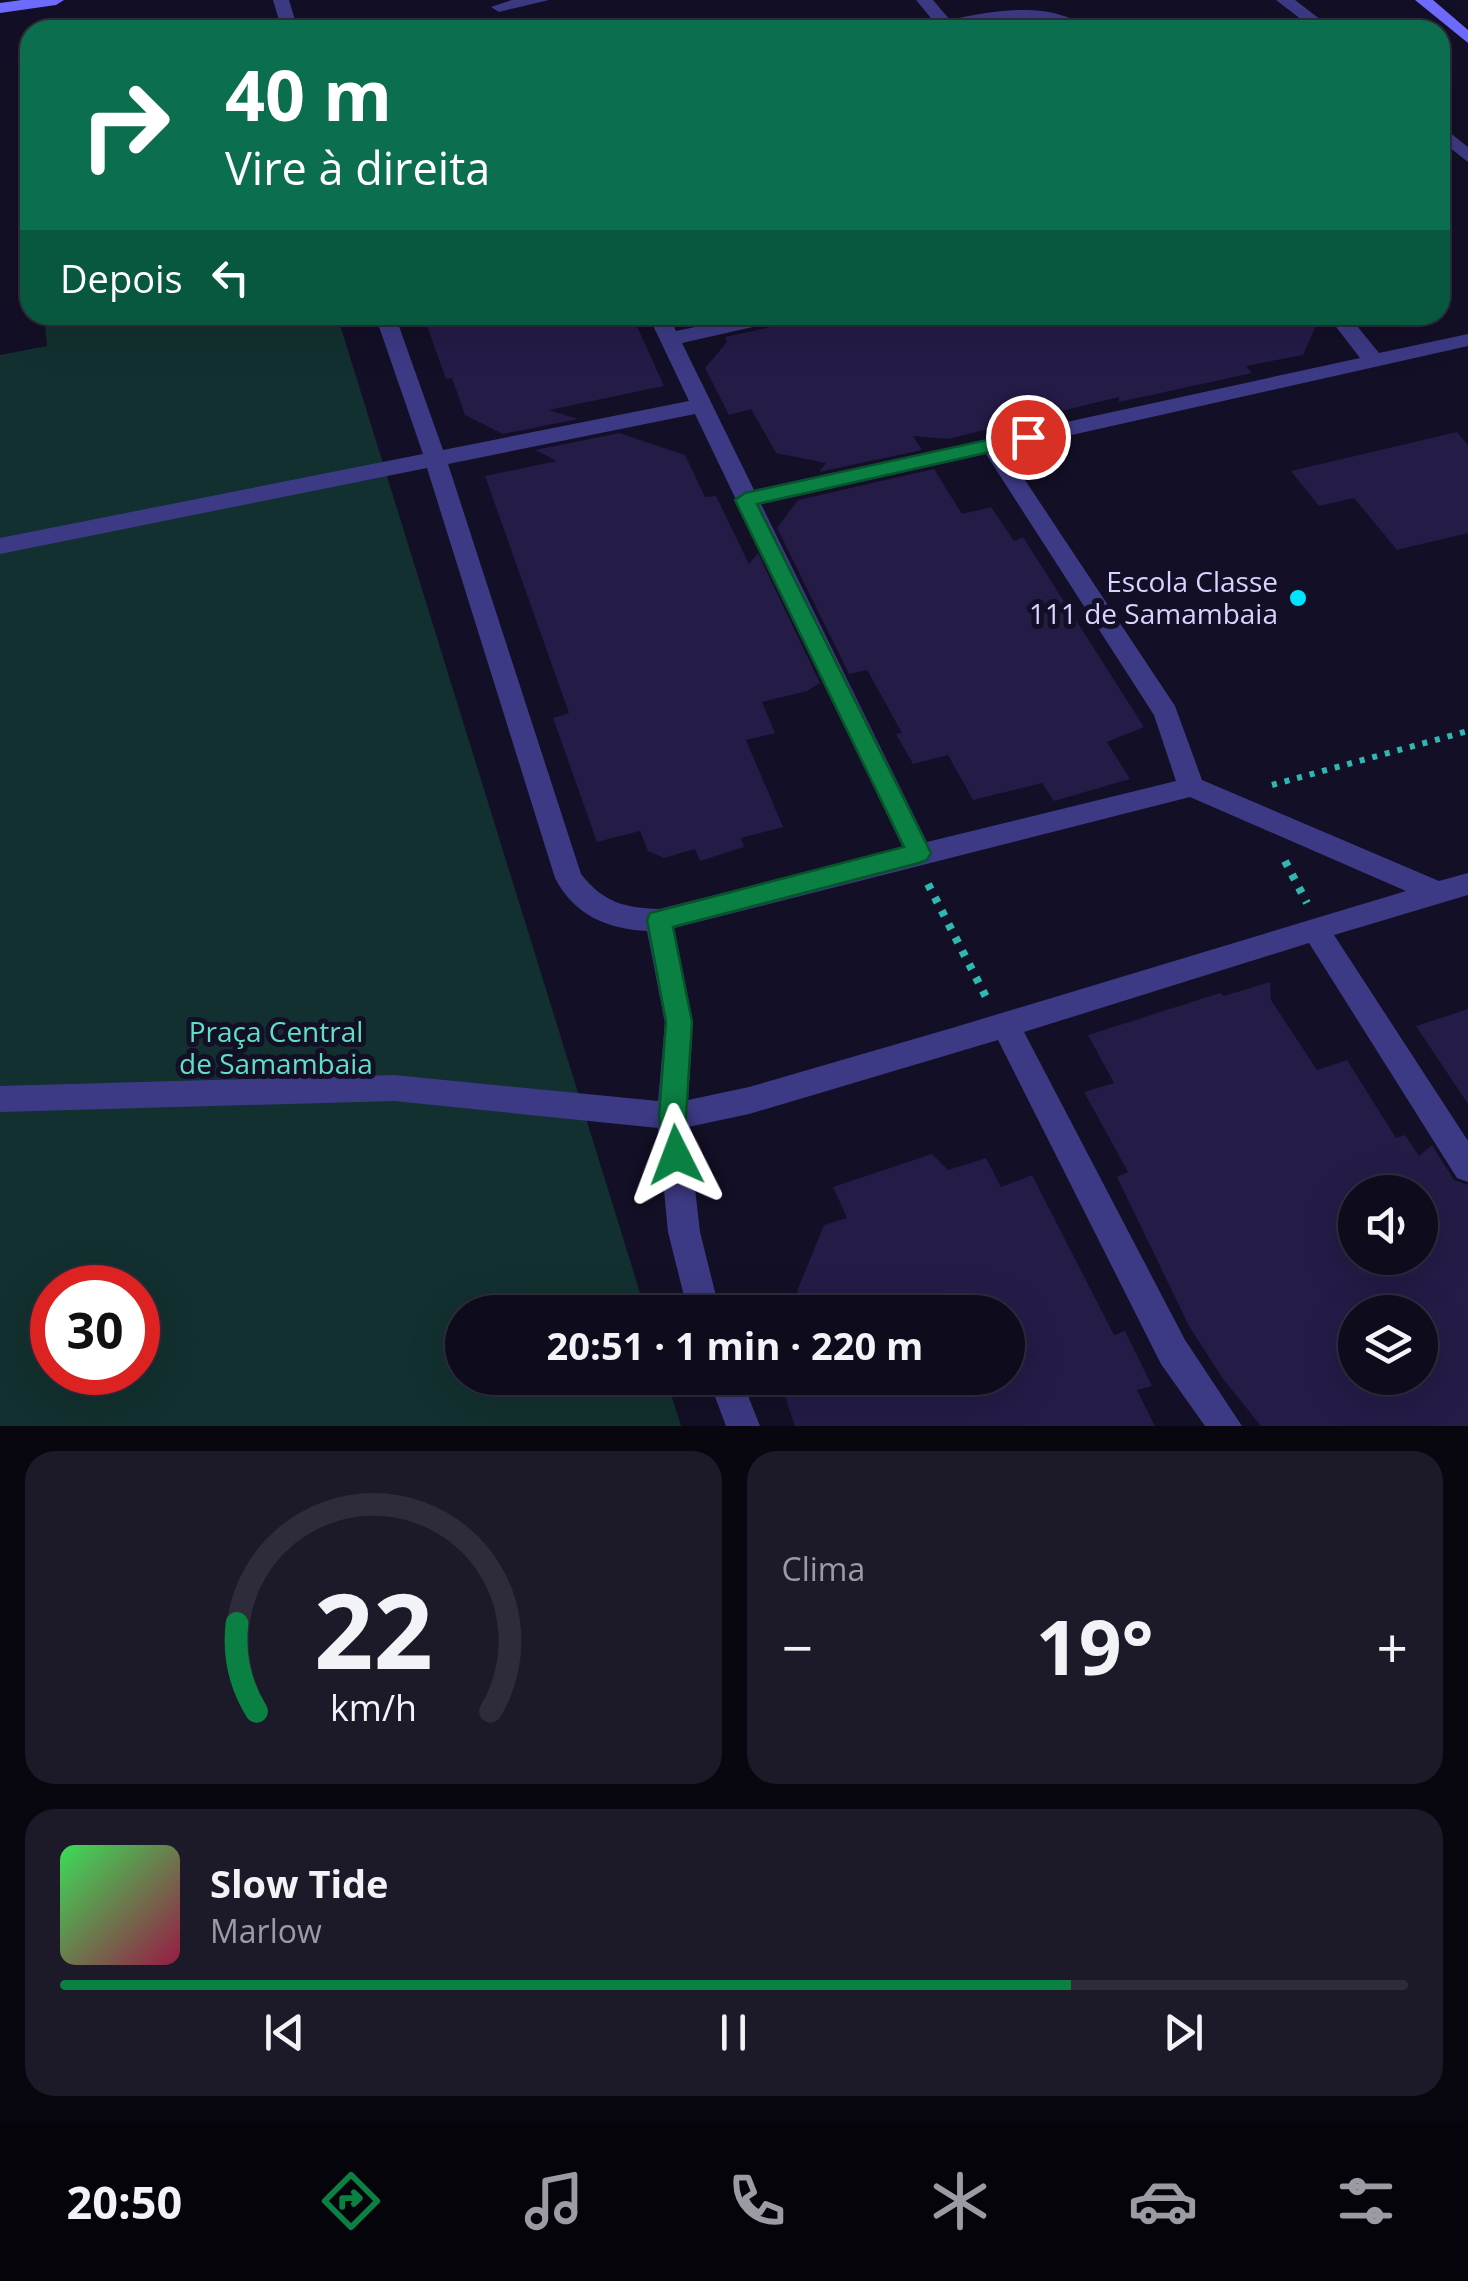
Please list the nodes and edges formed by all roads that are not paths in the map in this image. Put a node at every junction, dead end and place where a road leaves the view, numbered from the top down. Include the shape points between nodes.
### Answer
1 (56, 0) edge
2 (541, 0) edge
3 (924, 0) edge
4 (1284, 0) edge
5 (1424, 0) edge
6 (497, 3) edge
7 (0, 8) edge
8 (941, 20) edge
9 (986, 20) edge
10 (1064, 20) edge
11 (1312, 20) edge
12 (1447, 20) edge
13 (1450, 140) edge
14 (1468, 157) edge
15 (388, 325) edge
16 (663, 325) edge
17 (735, 325) edge
18 (1345, 325) edge
19 (670, 339) junction
20 (1468, 340) edge
21 (1374, 361) junction
22 (699, 406) junction
23 (991, 445) junction
24 (435, 458) junction
25 (745, 500) junction
26 (0, 546) edge
27 (1191, 787) junction
28 (919, 853) junction
29 (1468, 884) edge
30 (1439, 893) junction
31 (659, 920) junction
32 (1317, 927) junction
33 (1006, 1027) junction
34 (0, 1100) edge
35 (672, 1116) junction
36 (1468, 1168) edge
37 (700, 1295) edge
38 (731, 1395) edge
39 (743, 1426) edge
40 (1225, 1426) edge

1 - 7 main road
2 - 6 street
3 - 8 street
4 - 11 street
5 - 12 main road
9 - 10 street via 1026,14
13 - 14 street
15 - 24 street
16 - 19 street
17 - 19 street
18 - 21 street
19 - 22 street
20 - 21 street
21 - 23 street
22 - 24 street
22 - 25 street
23 - 25 street
23 - 27 street via 1166,713
24 - 26 street
24 - 31 street via 568,878 585,902 606,914
25 - 28 street
27 - 28 street
27 - 30 street
28 - 31 street
29 - 30 street
30 - 32 street
31 - 35 street via 679,1022
32 - 33 street
32 - 36 street
33 - 35 street via 710,1112
33 - 40 street via 1173,1352
34 - 35 street via 394,1088
35 - 37 street via 684,1232
38 - 39 street

